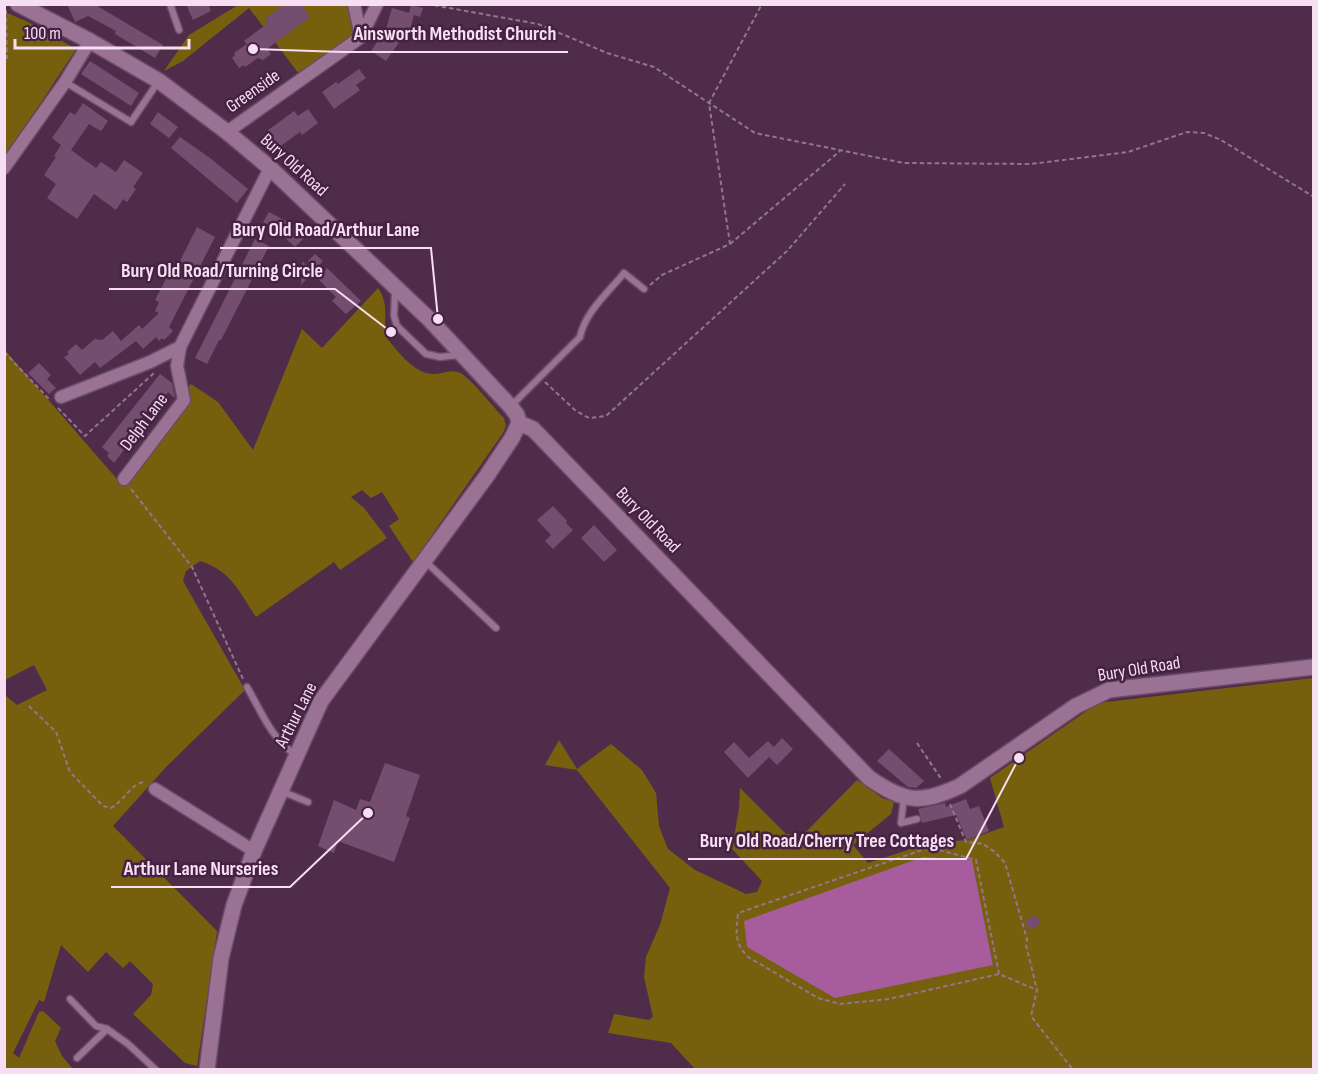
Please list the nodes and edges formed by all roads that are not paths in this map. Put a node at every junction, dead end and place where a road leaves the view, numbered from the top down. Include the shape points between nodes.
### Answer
1 (18, 4) edge
2 (170, 4) edge
3 (354, 4) edge
4 (377, 4) edge
5 (179, 30) dead end
6 (361, 37) junction
7 (90, 41) junction
8 (159, 81) junction
9 (65, 82) junction
10 (227, 132) junction
11 (270, 168) junction
12 (5, 169) edge
13 (395, 286) junction
14 (644, 289) road end
15 (180, 347) junction
16 (462, 355) junction
17 (61, 397) dead end
18 (511, 407) junction
19 (519, 423) junction
20 (124, 479) road end
21 (425, 560) junction
22 (496, 628) dead end
23 (1314, 667) edge
24 (247, 687) road end
25 (297, 755) junction
26 (155, 789) road end
27 (281, 791) junction
28 (904, 797) junction
29 (308, 802) dead end
30 (917, 819) dead end
31 (254, 851) junction
32 (70, 999) dead end
33 (106, 1029) junction
34 (77, 1058) dead end
35 (156, 1070) edge
36 (207, 1070) edge

1 - 7 main road, Bury Old Road
2 - 5 lane
3 - 6 street
4 - 6 street
6 - 10 street, Greenside
7 - 8 main road, Bury Old Road
7 - 9 street
8 - 9 lane via 131,122
8 - 10 main road, Bury Old Road
9 - 12 street
10 - 11 main road, Bury Old Road
11 - 13 main road, Bury Old Road
11 - 15 street, Delph Lane
13 - 16 main road, Bury Old Road
13 - 16 lane via 397,326 426,354
14 - 18 lane via 624,273 590,314 580,337
15 - 17 street, Delph Lane
15 - 20 street, Delph Lane via 177,366 184,399
16 - 18 main road, Bury Old Road
18 - 19 main road, Bury Old Road
19 - 21 main road, Arthur Lane via 486,477
19 - 28 main road, Bury Old Road via 533,429 869,778
21 - 22 lane
21 - 25 main road, Arthur Lane via 321,701
23 - 28 main road, Bury Old Road via 1109,690 1076,706 981,773 947,792 927,798
24 - 25 lane via 276,737
25 - 27 main road, Arthur Lane
26 - 31 street
27 - 29 lane
27 - 31 main road, Arthur Lane
28 - 30 lane via 901,823
31 - 36 main road, Arthur Lane via 220,958
32 - 33 lane via 96,1026
33 - 34 lane
33 - 35 lane

